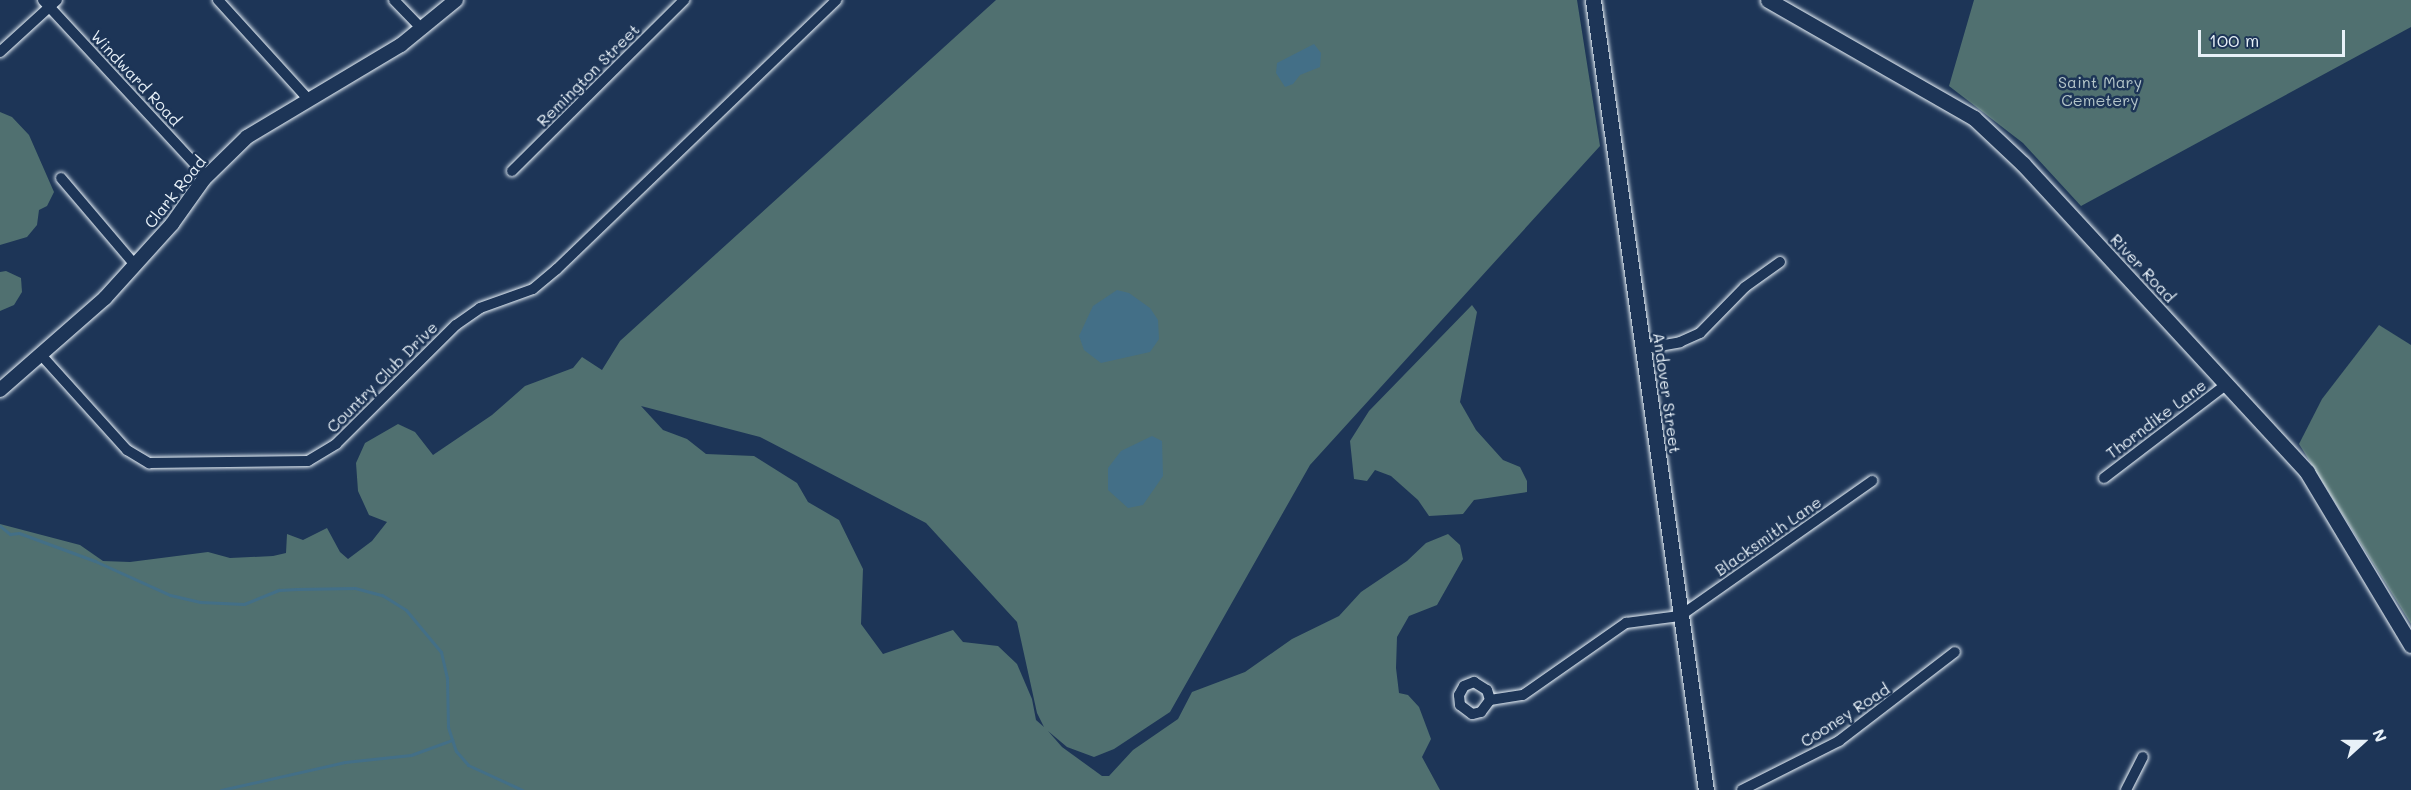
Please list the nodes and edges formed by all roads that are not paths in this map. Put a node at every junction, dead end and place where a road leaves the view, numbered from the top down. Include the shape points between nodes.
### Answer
1 (218, 0) edge
2 (394, 0) edge
3 (456, 0) edge
4 (684, 0) edge
5 (837, 0) edge
6 (1593, 0) edge
7 (1768, 0) edge
8 (50, 2) edge
9 (422, 29) junction
10 (0, 52) edge
11 (308, 99) junction
12 (512, 171) dead end
13 (206, 176) junction
14 (61, 178) dead end
15 (1780, 262) dead end
16 (135, 265) junction
17 (1642, 349) junction
18 (42, 356) junction
19 (2227, 384) junction
20 (0, 390) edge
21 (2104, 478) dead end
22 (1872, 481) dead end
23 (1680, 616) junction
24 (2411, 645) edge
25 (1955, 652) dead end
26 (1490, 700) dead end
27 (2143, 757) dead end
28 (1706, 790) edge
29 (1742, 790) edge
30 (2126, 790) edge

1 - 11 street
2 - 9 street
3 - 9 street, Clark Road
4 - 12 street, Remington Street
5 - 18 street, Country Club Drive via 557,269 533,289 480,308 456,326 336,444 308,460 149,463 127,450
6 - 17 main road, Andover Street
7 - 19 main road, River Road via 1974,118 2023,164
8 - 10 street
8 - 13 street, Windward Road
9 - 11 street, Clark Road
11 - 13 street, Clark Road via 247,137
13 - 16 street, Clark Road via 172,224
14 - 16 street
15 - 17 street via 1745,287 1700,333 1680,342
16 - 18 street, Clark Road
17 - 23 main road, Andover Street
18 - 20 street, Clark Road
19 - 21 street, Thorndike Lane
19 - 24 main road, River Road via 2307,472
22 - 23 street, Blacksmith Lane
23 - 26 street via 1626,623 1534,689 1514,698
23 - 28 main road, Andover Street
25 - 29 street, Cooney Road via 1839,741
27 - 30 street

